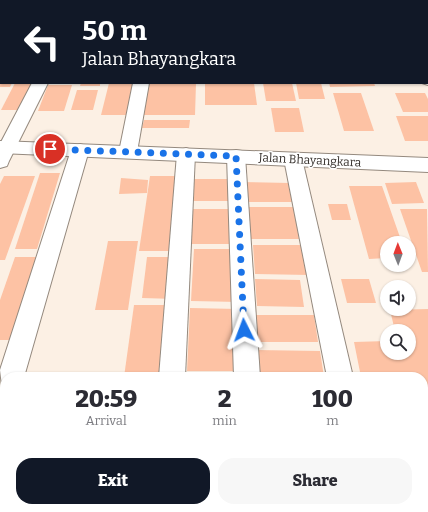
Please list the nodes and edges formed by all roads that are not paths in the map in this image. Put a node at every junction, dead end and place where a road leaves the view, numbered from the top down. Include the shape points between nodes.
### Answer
1 (39, 84) edge
2 (141, 84) edge
3 (80, 150) junction
4 (2, 152) edge
5 (128, 152) junction
6 (186, 154) junction
7 (236, 156) junction
8 (293, 159) junction
9 (428, 165) edge
10 (13, 372) edge
11 (172, 372) edge
12 (247, 372) edge
13 (339, 372) edge

1 - 4 street
2 - 5 street
3 - 4 street, Jalan Bhayangkara
3 - 5 street, Jalan Bhayangkara
3 - 10 street
5 - 6 street, Jalan Bhayangkara
6 - 7 street, Jalan Bhayangkara
6 - 11 street
7 - 8 street, Jalan Bhayangkara
7 - 12 street
8 - 9 street, Jalan Bhayangkara
8 - 13 street

